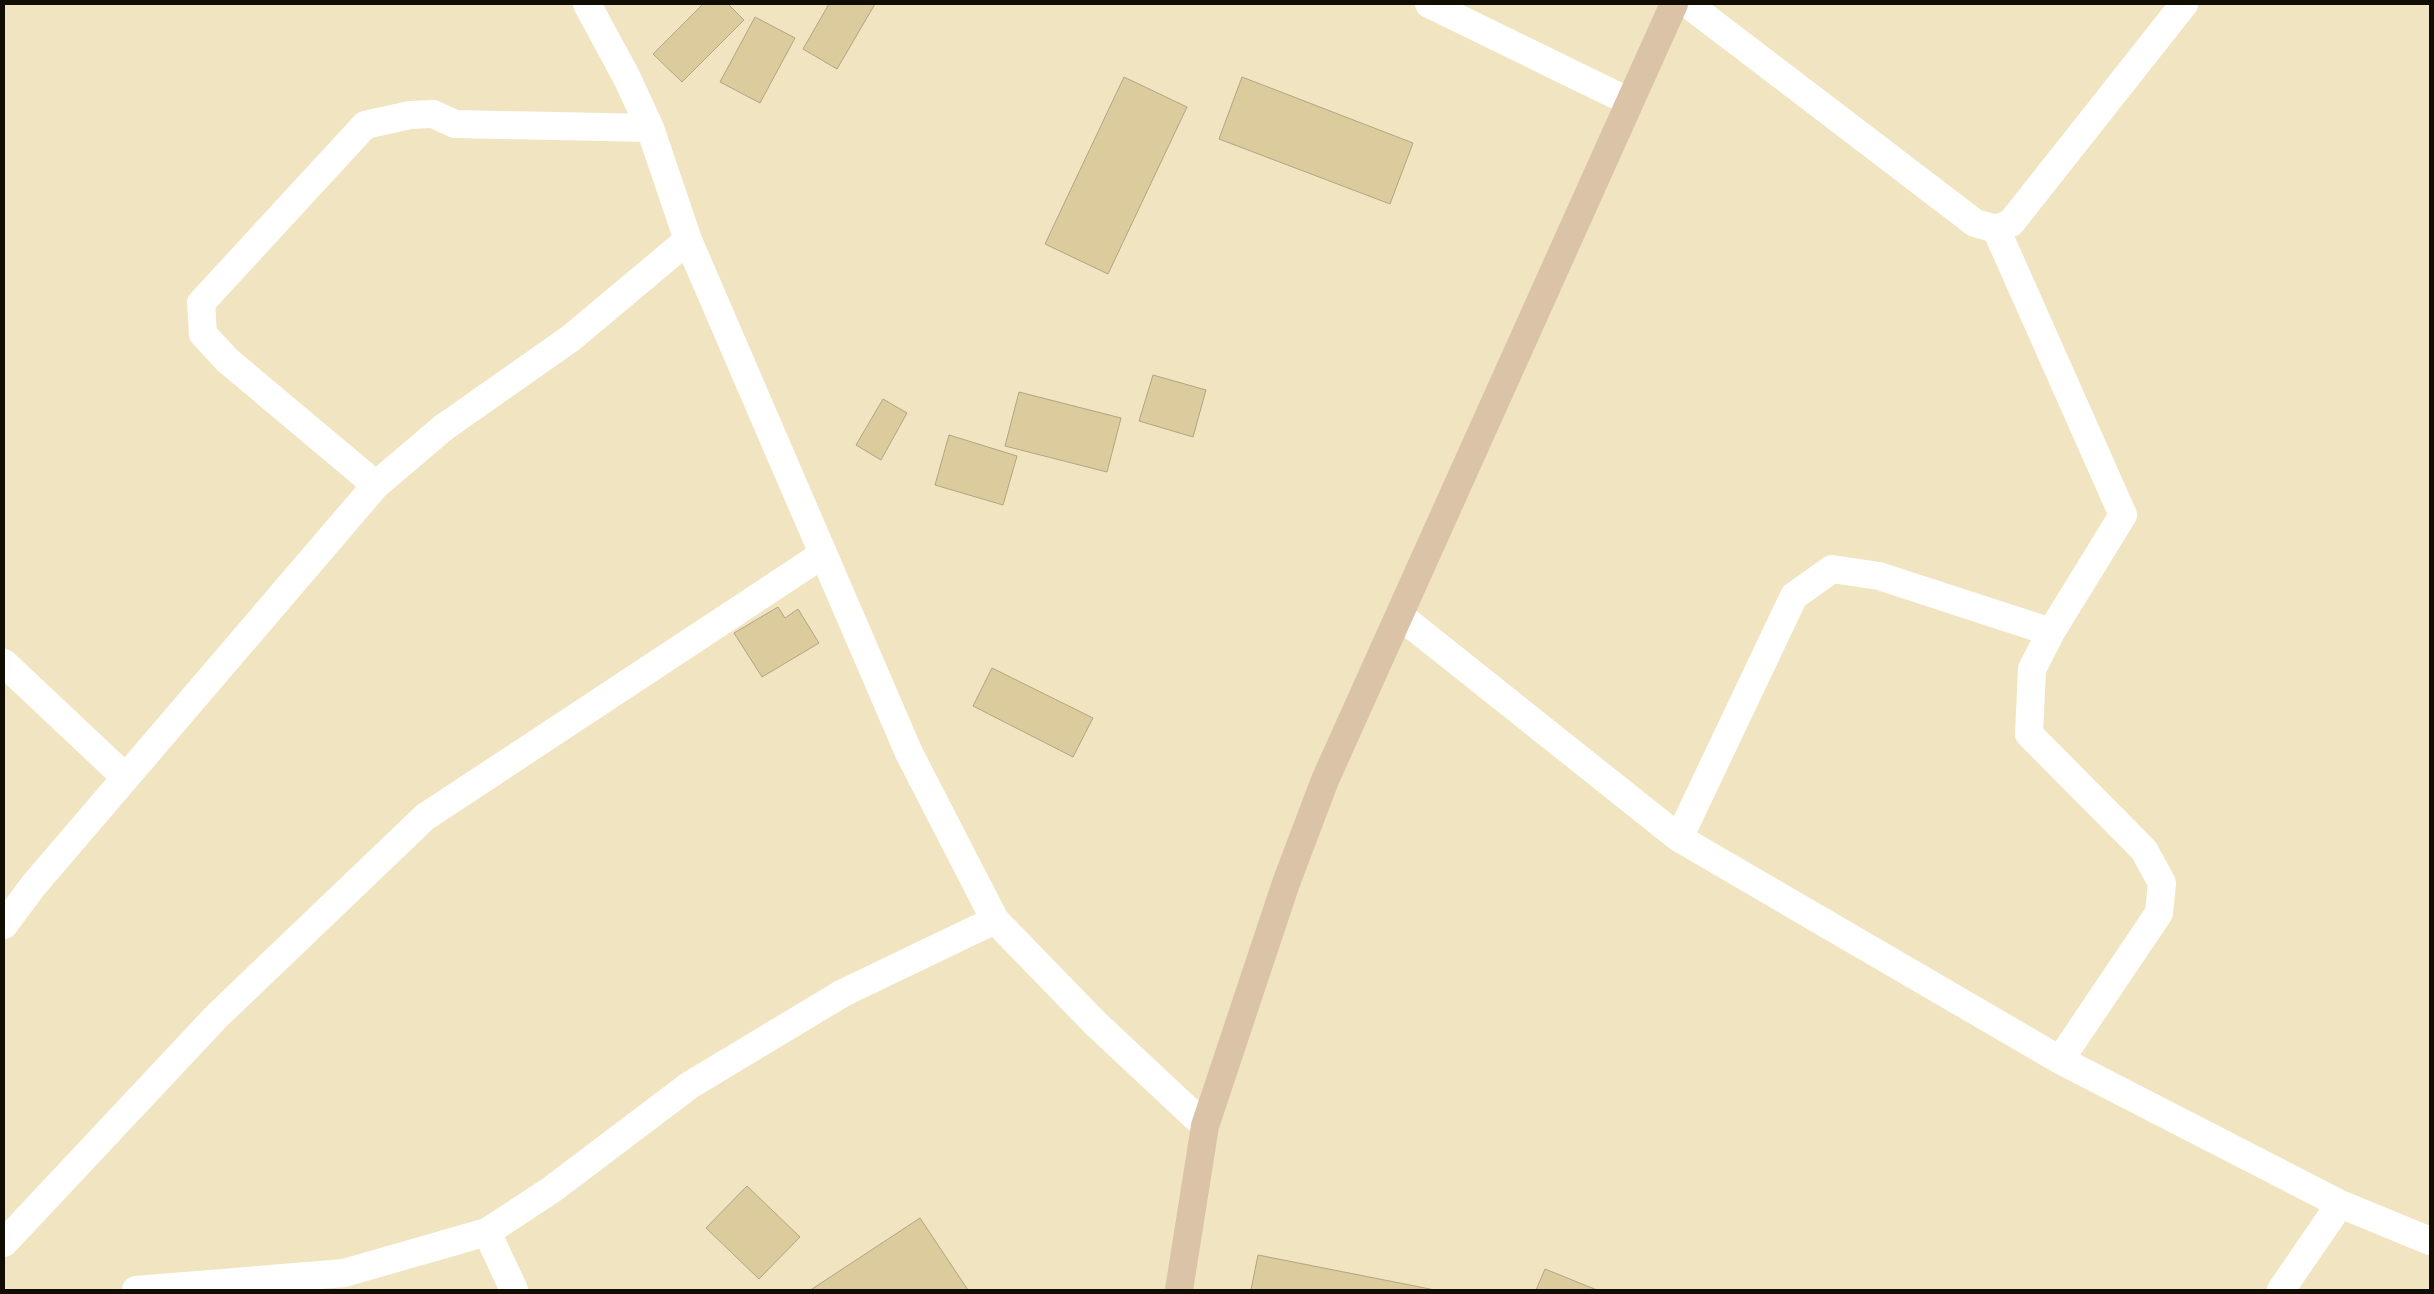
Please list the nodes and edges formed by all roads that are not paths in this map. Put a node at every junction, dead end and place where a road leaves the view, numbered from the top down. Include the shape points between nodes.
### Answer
1 (587, 4) edge
2 (1429, 4) edge
3 (1674, 4) edge
4 (1688, 4) edge
5 (2184, 4) edge
6 (1630, 102) junction
7 (650, 128) junction
8 (1996, 229) junction
9 (688, 240) junction
10 (376, 485) junction
11 (822, 555) junction
12 (1399, 615) junction
13 (2051, 632) junction
14 (4, 663) edge
15 (125, 777) junction
16 (1679, 838) junction
17 (995, 920) junction
18 (4, 925) edge
19 (2060, 1060) junction
20 (1205, 1126) junction
21 (2340, 1204) junction
22 (486, 1232) junction
23 (2430, 1241) edge
24 (4, 1243) edge
25 (136, 1290) edge
26 (514, 1290) edge
27 (1179, 1290) edge
28 (2281, 1290) edge

1 - 7 street
2 - 6 street
3 - 6 main road
4 - 8 street via 1975,223
5 - 8 street via 2011,222
6 - 12 main road
7 - 9 street
7 - 10 street via 455,124 433,114 410,115 365,125 201,303 203,334 227,360
8 - 13 street via 2123,515
9 - 10 street via 571,338 442,428
9 - 11 street
10 - 15 street
11 - 17 street via 908,753
11 - 24 street via 425,817 217,1016
12 - 16 street
12 - 20 main road via 1325,780 1286,883
13 - 16 street via 1879,576 1832,569 1794,596
13 - 19 street via 2032,670 2029,734 2144,850 2162,882 2159,914
14 - 15 street
15 - 18 street
16 - 19 street
17 - 20 street via 1094,1023
17 - 22 street via 843,993 690,1085 551,1190
19 - 21 street
20 - 27 main road
21 - 23 street
21 - 28 street
22 - 25 street via 344,1273
22 - 26 street

